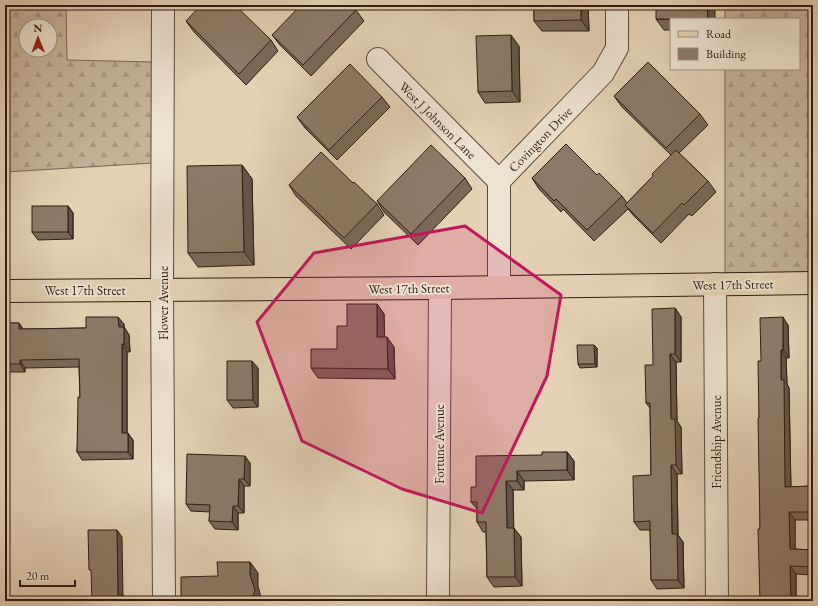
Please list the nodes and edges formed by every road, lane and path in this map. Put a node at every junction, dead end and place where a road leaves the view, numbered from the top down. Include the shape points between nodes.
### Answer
1 (163, 5) edge
2 (617, 5) edge
3 (378, 59) dead end
4 (499, 181) junction
5 (813, 282) edge
6 (715, 284) junction
7 (499, 286) junction
8 (440, 288) junction
9 (162, 290) junction
10 (5, 291) edge
11 (164, 601) edge
12 (438, 601) edge
13 (717, 601) edge

1 - 9 street, Flower Avenue
2 - 4 street, Covington Drive via 617,48 604,74
3 - 4 street, West J Johnson Lane
4 - 7 street, Covington Drive
5 - 6 main road, West 17th Street
6 - 7 main road, West 17th Street
6 - 13 street, Friendship Avenue
7 - 8 main road, West 17th Street
8 - 9 main road, West 17th Street
8 - 12 street, Fortune Avenue
9 - 10 main road, West 17th Street
9 - 11 street, Flower Avenue

